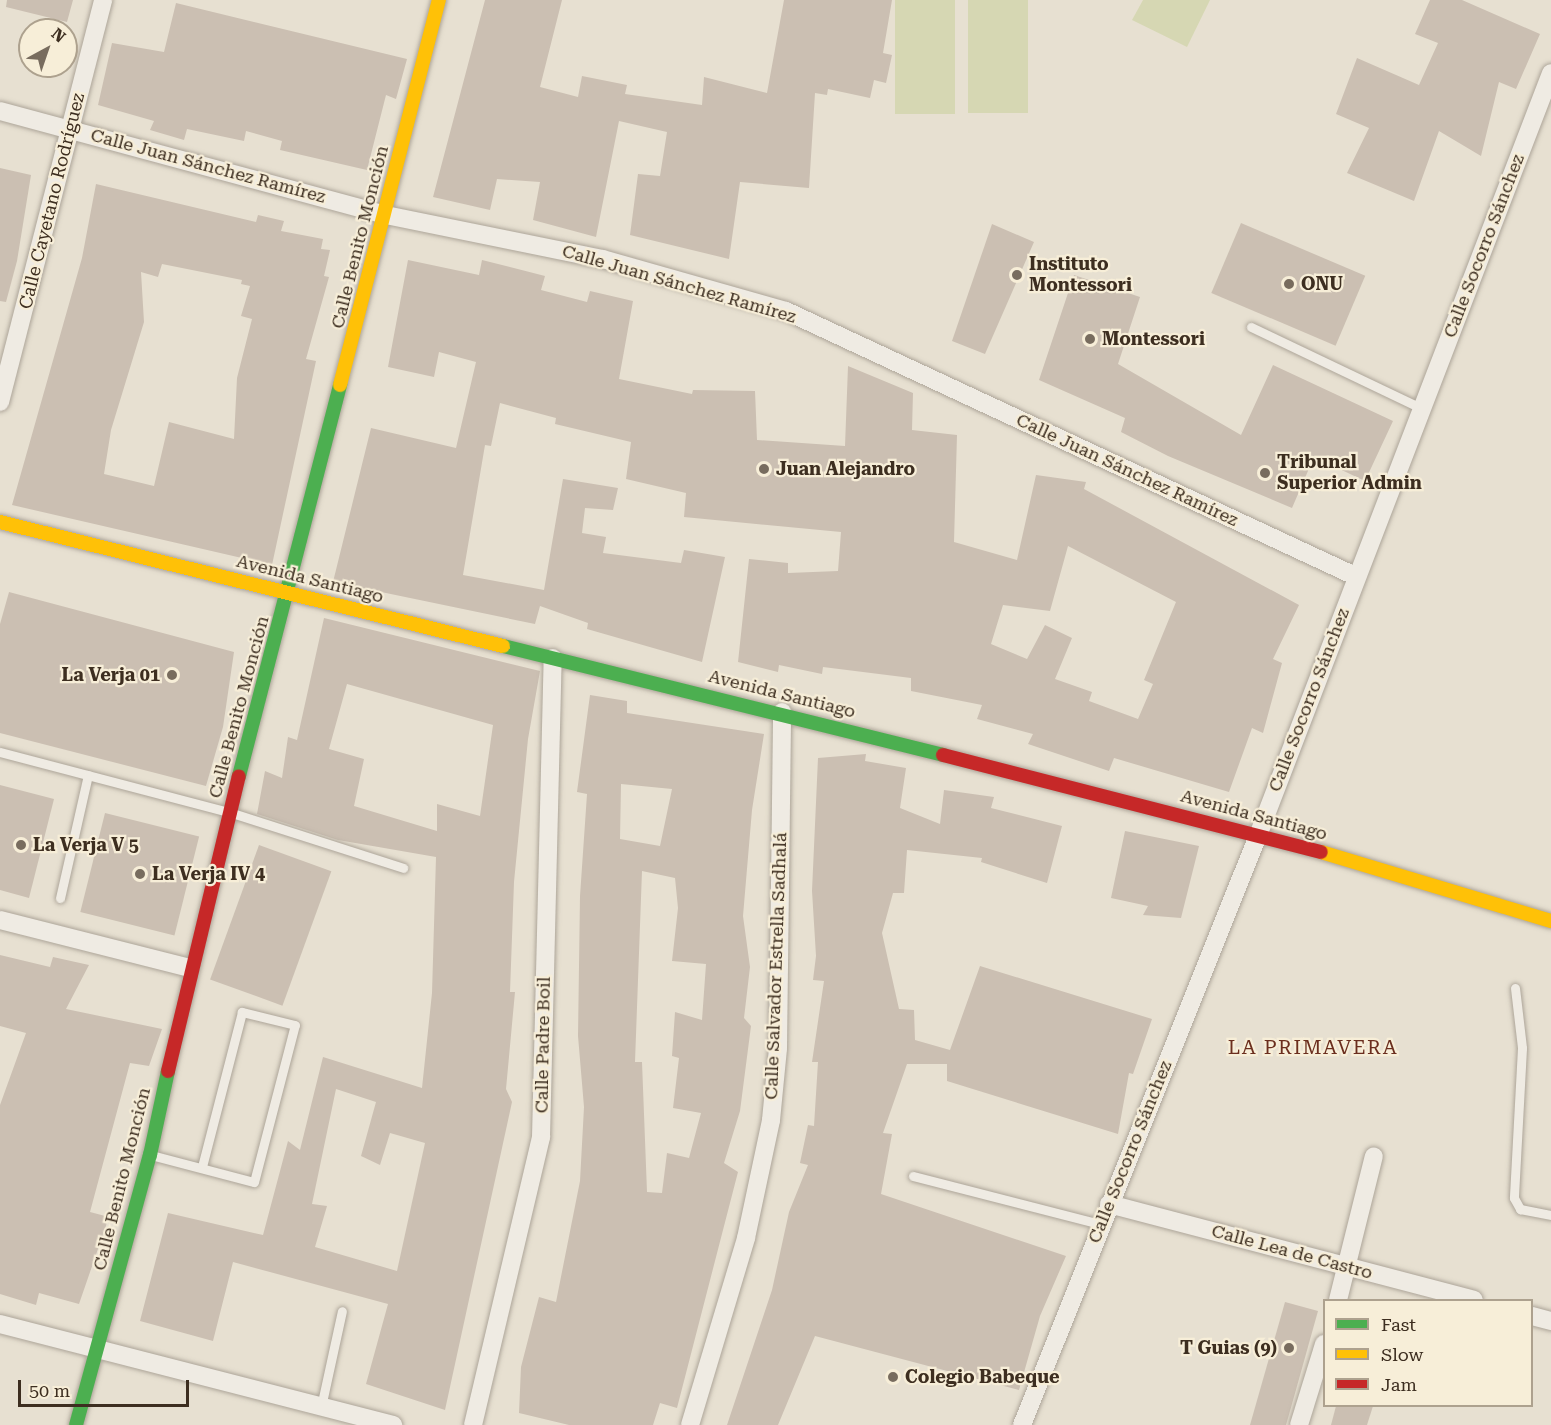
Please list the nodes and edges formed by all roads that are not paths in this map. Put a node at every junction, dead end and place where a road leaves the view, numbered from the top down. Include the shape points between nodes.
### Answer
1 (103, 0) edge
2 (439, 0) edge
3 (1551, 73) edge
4 (0, 111) edge
5 (71, 129) junction
6 (386, 215) junction
7 (1251, 327) dead end
8 (0, 402) edge
9 (1421, 408) junction
10 (0, 522) edge
11 (1355, 576) junction
12 (289, 593) junction
13 (553, 658) junction
14 (782, 712) junction
15 (0, 752) edge
16 (88, 775) junction
17 (229, 812) junction
18 (1259, 833) junction
19 (403, 868) dead end
20 (60, 898) dead end
21 (0, 920) edge
22 (1551, 921) edge
23 (190, 968) junction
24 (1515, 988) dead end
25 (150, 1155) junction
26 (1374, 1156) dead end
27 (202, 1167) junction
28 (913, 1176) dead end
29 (1109, 1204) junction
30 (1551, 1215) edge
31 (1100, 1224) junction
32 (1348, 1267) junction
33 (1338, 1299) edge
34 (1470, 1299) edge
35 (342, 1311) dead end
36 (1533, 1316) edge
37 (1551, 1321) edge
38 (0, 1324) edge
39 (1323, 1347) edge
40 (95, 1348) junction
41 (321, 1407) junction
42 (76, 1425) edge
43 (393, 1425) edge
44 (473, 1425) edge
45 (690, 1425) edge
46 (1022, 1425) edge
47 (1299, 1425) edge

1 - 5 street, Calle Cayetano Rodríguez
2 - 6 main road, Calle Benito Monción
3 - 9 street, Calle Socorro Sánchez
4 - 5 street, Calle Juan Sánchez Ramírez
5 - 6 street, Calle Juan Sánchez Ramírez
5 - 8 street, Calle Cayetano Rodríguez
6 - 11 street, Calle Juan Sánchez Ramírez via 603,258 786,312
6 - 12 main road, Calle Benito Monción
7 - 9 lane
9 - 11 street, Calle Socorro Sánchez
10 - 12 main road, Avenida Santiago
11 - 18 street, Calle Socorro Sánchez
12 - 13 main road, Avenida Santiago
12 - 17 main road, Calle Benito Monción
13 - 14 main road, Avenida Santiago
13 - 44 street, Calle Padre Boil via 541,1137
14 - 18 main road, Avenida Santiago
14 - 45 street, Calle Salvador Estrella Sadhalá via 778,1048 771,1120 746,1238
15 - 16 lane
16 - 17 lane
16 - 20 lane
17 - 19 lane
17 - 23 main road, Calle Benito Monción
18 - 22 main road, Avenida Santiago
18 - 29 street, Calle Socorro Sánchez
21 - 23 street
23 - 25 main road, Calle Benito Monción
24 - 30 lane via 1522,1048 1514,1198 1520,1209
25 - 27 lane
25 - 40 main road, Calle Benito Monción
26 - 32 street
27 - 27 lane via 254,1182 295,1025 242,1011
28 - 31 lane
29 - 31 street, Calle Socorro Sánchez
29 - 32 street, Calle Lea de Castro
31 - 46 street, Calle Socorro Sánchez
32 - 33 street
32 - 34 street, Calle Lea de Castro
35 - 41 lane
36 - 37 street
38 - 40 street
39 - 47 street
40 - 41 street
40 - 42 main road, Calle Benito Monción
41 - 43 street

